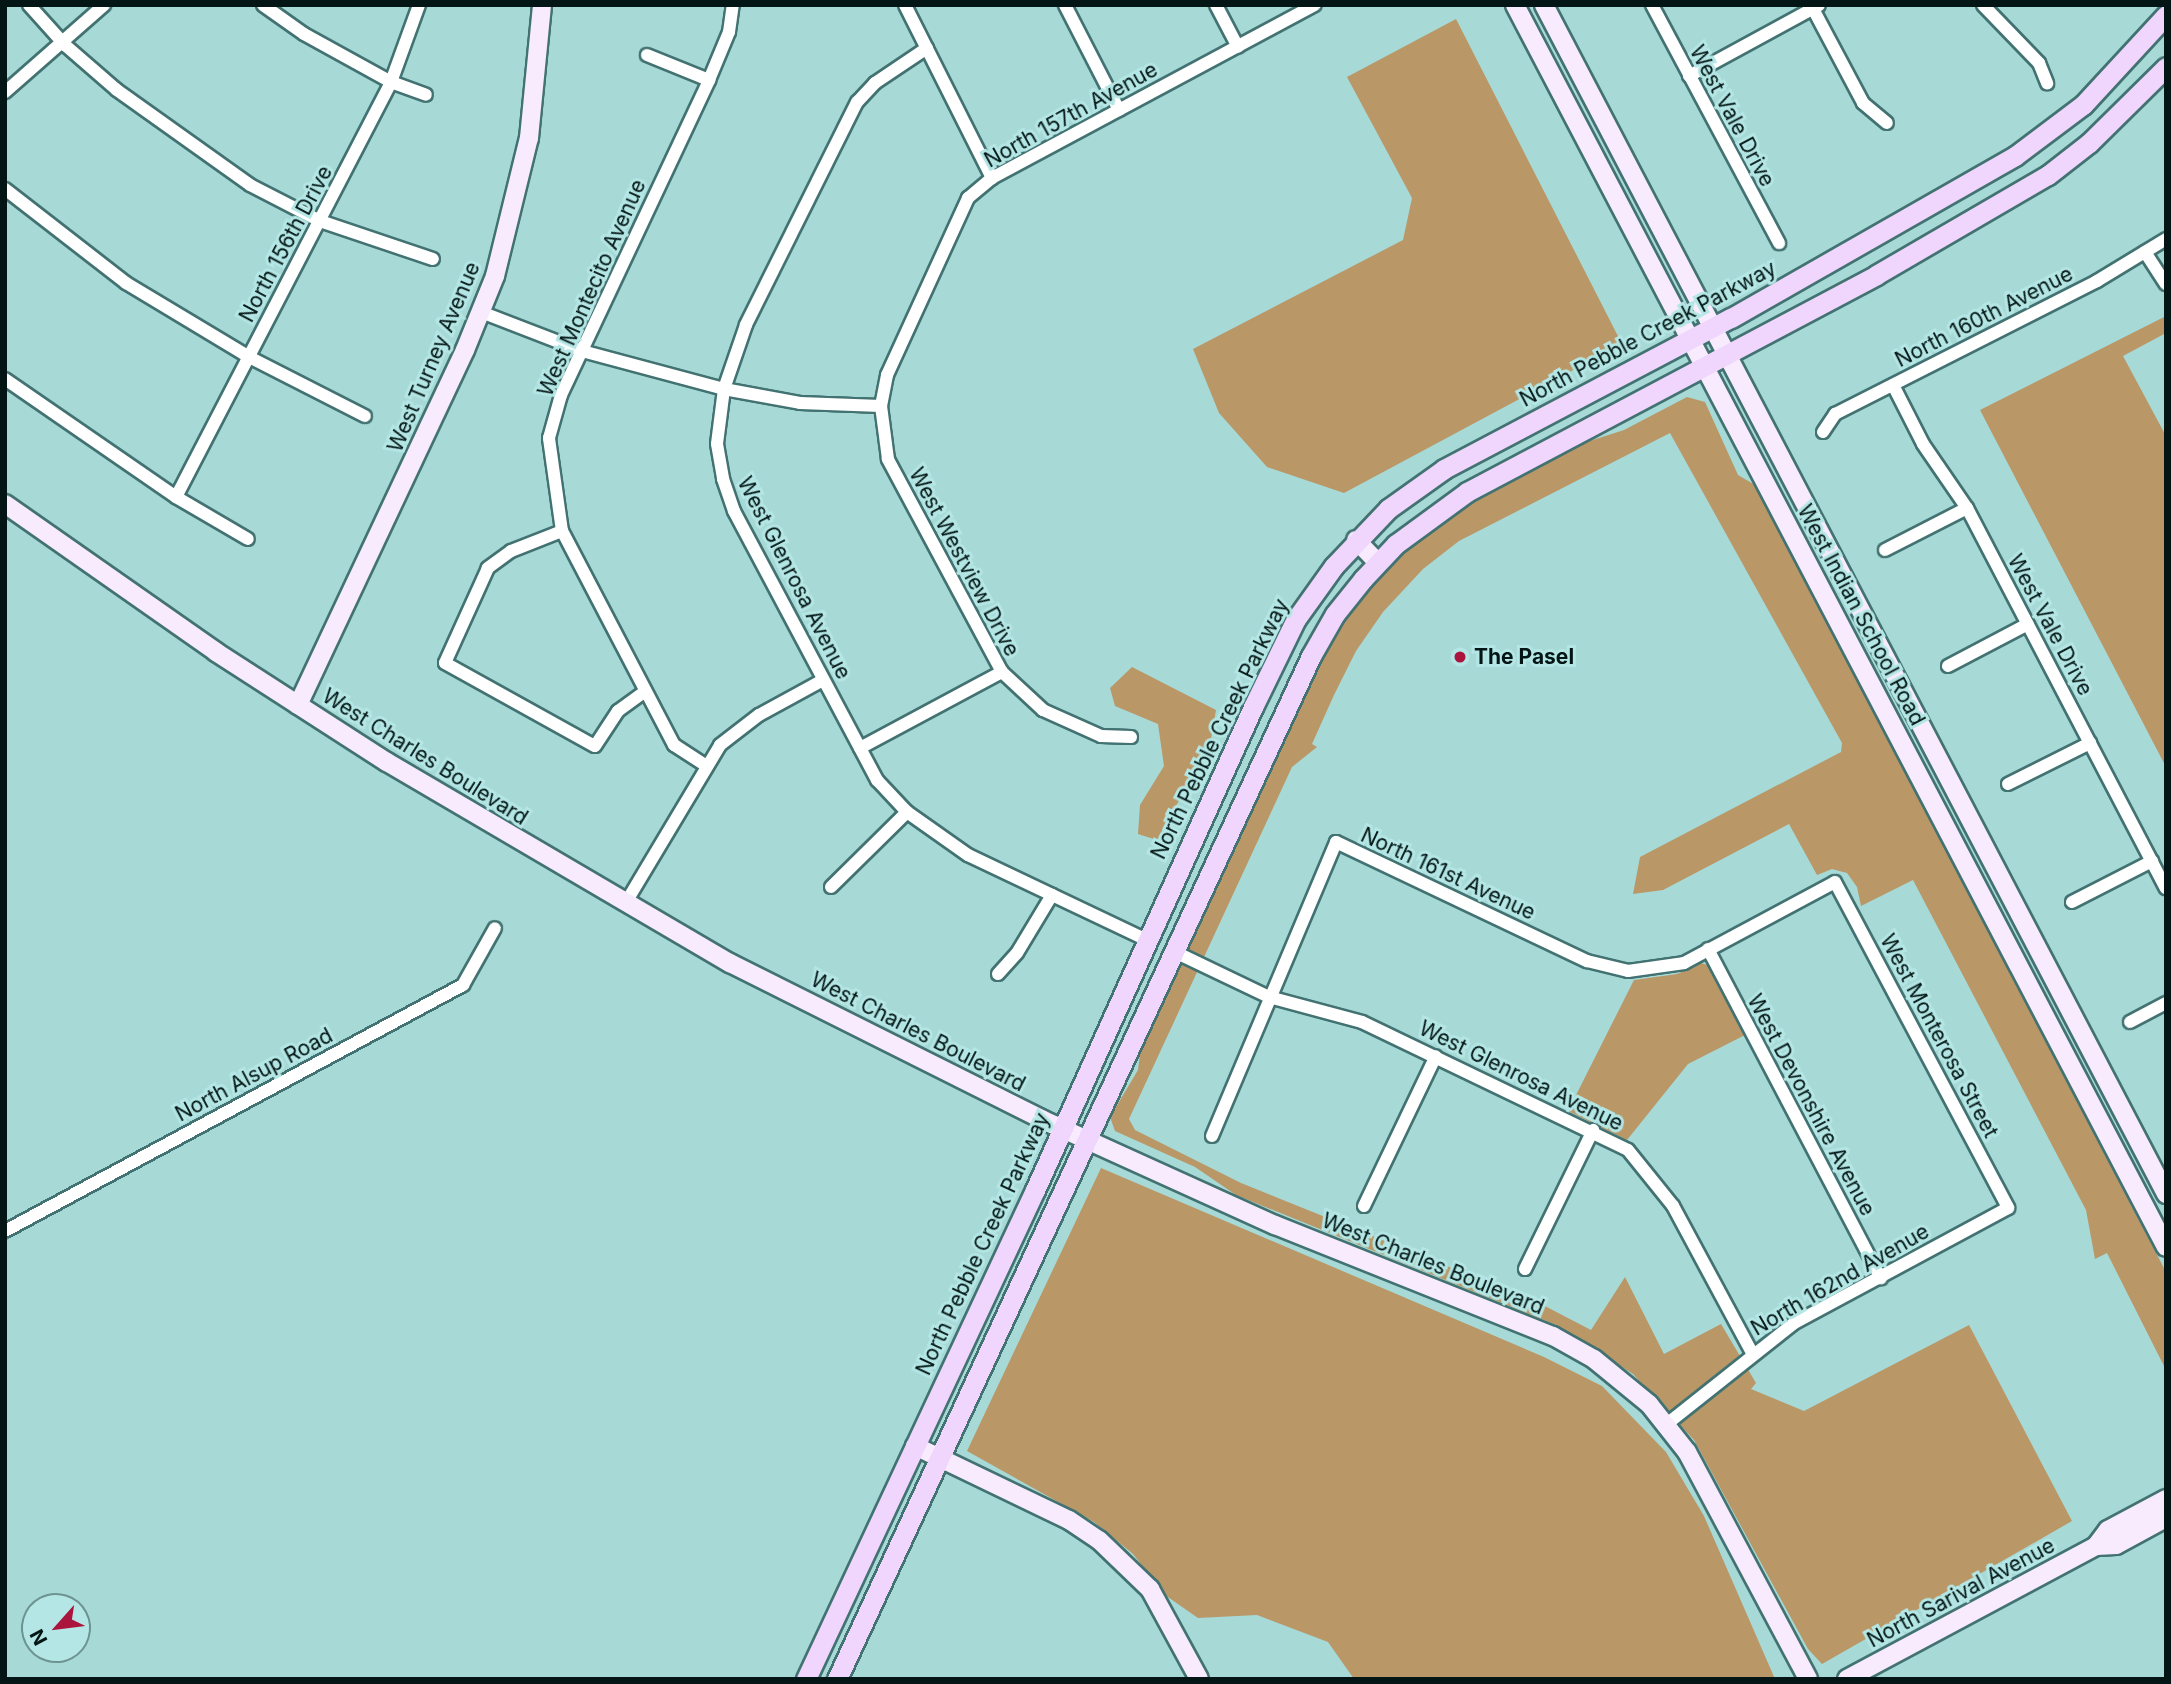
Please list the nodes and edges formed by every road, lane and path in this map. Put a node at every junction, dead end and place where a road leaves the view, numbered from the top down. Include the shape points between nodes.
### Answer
1 (29, 5) edge
2 (104, 5) edge
3 (264, 5) edge
4 (419, 5) edge
5 (542, 5) edge
6 (733, 5) edge
7 (905, 5) edge
8 (1065, 5) edge
9 (1216, 5) edge
10 (1315, 5) edge
11 (1515, 5) edge
12 (1544, 5) edge
13 (1652, 5) edge
14 (1983, 5) edge
15 (1814, 6) edge
16 (2166, 15) edge
17 (65, 45) junction
18 (1237, 47) junction
19 (927, 48) junction
20 (648, 55) dead end
21 (2166, 67) edge
22 (1689, 76) junction
23 (709, 80) junction
24 (391, 82) junction
25 (2047, 83) dead end
26 (5, 92) edge
27 (426, 96) dead end
28 (1119, 110) junction
29 (1887, 122) dead end
30 (992, 178) junction
31 (5, 189) edge
32 (320, 221) junction
33 (2166, 239) edge
34 (1779, 243) dead end
35 (2145, 252) junction
36 (433, 259) dead end
37 (2166, 284) edge
38 (481, 312) junction
39 (1713, 328) junction
40 (1691, 339) junction
41 (582, 351) junction
42 (1728, 355) junction
43 (249, 357) junction
44 (1706, 367) junction
45 (5, 379) edge
46 (1892, 385) junction
47 (724, 390) junction
48 (881, 405) junction
49 (365, 416) dead end
50 (1823, 432) dead end
51 (176, 497) junction
52 (5, 505) edge
53 (1967, 508) junction
54 (562, 531) junction
55 (248, 539) dead end
56 (1356, 540) junction
57 (1885, 550) dead end
58 (1377, 562) junction
59 (2028, 624) junction
60 (1948, 666) dead end
61 (1002, 672) junction
62 (824, 680) junction
63 (646, 691) junction
64 (298, 705) junction
65 (1131, 737) dead end
66 (2090, 743) junction
67 (860, 748) junction
68 (705, 765) junction
69 (2008, 784) dead end
70 (906, 812) junction
71 (2152, 860) junction
72 (1835, 882) joint
73 (831, 887) dead end
74 (2166, 888) edge
75 (1052, 895) junction
76 (2072, 902) dead end
77 (625, 904) junction
78 (495, 928) dead end
79 (1145, 939) junction
80 (1708, 949) junction
81 (1175, 952) junction
82 (998, 974) dead end
83 (1269, 997) junction
84 (2166, 1003) edge
85 (2130, 1022) dead end
86 (1436, 1056) junction
87 (1062, 1128) junction
88 (1593, 1130) junction
89 (1212, 1136) dead end
90 (1086, 1137) junction
91 (2166, 1194) edge
92 (1364, 1206) dead end
93 (2008, 1209) joint
94 (5, 1231) edge
95 (2166, 1247) edge
96 (1525, 1269) dead end
97 (1881, 1278) junction
98 (1752, 1353) junction
99 (1667, 1424) junction
100 (915, 1446) junction
101 (942, 1460) junction
102 (2166, 1499) edge
103 (2166, 1518) edge
104 (2096, 1546) junction
105 (807, 1679) edge
106 (837, 1679) edge
107 (1199, 1679) edge
108 (1808, 1679) edge
109 (1847, 1679) edge

1 - 17 street
2 - 17 street
3 - 24 street via 304,34
4 - 24 street, North 156th Drive
5 - 38 street, West Turney Avenue via 537,85 524,170
6 - 23 street, West Montecito Avenue via 729,32
7 - 19 street
8 - 28 street
9 - 18 street
10 - 18 street, North 157th Avenue
11 - 40 street, West Indian School Road
12 - 39 street, West Indian School Road
13 - 22 street, West Vale Drive
14 - 25 street via 2039,63
15 - 22 street
15 - 29 street via 1863,103
16 - 39 main road, North Pebble Creek Parkway via 2121,68 2043,137 1965,187
17 - 26 street
17 - 32 street via 117,90 250,185
18 - 28 street, North 157th Avenue
19 - 30 street
19 - 47 street, West Glenrosa Avenue via 875,83 843,124 747,326
20 - 23 street
21 - 42 main road via 2090,143 2048,175
22 - 34 street, West Vale Drive
23 - 41 street, West Montecito Avenue
24 - 27 street
24 - 32 street, North 156th Drive
28 - 30 street, North 157th Avenue
30 - 48 street, North 157th Avenue via 968,198 953,224 895,350
31 - 43 street via 126,283
32 - 36 street
32 - 43 street, North 156th Drive
33 - 35 street, North 160th Avenue
35 - 37 street
35 - 46 street, North 160th Avenue
38 - 41 street
38 - 64 street, West Turney Avenue
39 - 40 main road, North Pebble Creek Parkway
39 - 42 street, West Indian School Road
40 - 44 street, West Indian School Road
40 - 56 main road, North Pebble Creek Parkway via 1444,469 1388,509
41 - 47 street
41 - 54 street, West Montecito Avenue via 561,395 549,439
42 - 44 main road
42 - 91 street, West Indian School Road
43 - 49 street
43 - 51 street, North 156th Drive
44 - 58 main road via 1467,492 1424,520
44 - 95 street, West Indian School Road
45 - 51 street
46 - 50 street, North 160th Avenue via 1835,414
46 - 53 street, West Vale Drive via 1923,444
47 - 48 street via 800,403
47 - 62 street, West Glenrosa Avenue via 717,444 734,511
48 - 61 street, West Westview Drive via 888,459
51 - 55 street
52 - 64 street, West Charles Boulevard
53 - 57 street
53 - 59 street, West Vale Drive
54 - 63 street, West Montecito Avenue
54 - 63 street via 511,551 488,568 445,663 595,746 618,710
56 - 58 street
56 - 79 main road, North Pebble Creek Parkway via 1307,601 1286,638
58 - 81 main road via 1335,614 1316,648
59 - 60 street
59 - 66 street, West Vale Drive
61 - 65 street, West Westview Drive via 1043,710 1101,736
61 - 67 street
62 - 67 street, West Glenrosa Avenue
62 - 68 street via 738,730
63 - 68 street, West Montecito Avenue via 674,745
64 - 77 street, West Charles Boulevard
66 - 69 street
66 - 71 street, West Vale Drive
67 - 70 street, West Glenrosa Avenue via 877,780
68 - 77 street
70 - 73 street
70 - 75 street, West Glenrosa Avenue via 968,855
71 - 74 street, West Vale Drive
71 - 76 street
72 - 80 street, North 161st Avenue
72 - 93 street, West Monterosa Street
75 - 79 street, West Glenrosa Avenue
75 - 82 street via 1017,953
77 - 87 street, West Charles Boulevard via 968,1085
78 - 94 street, North Alsup Road via 463,985
79 - 87 main road, North Pebble Creek Parkway
80 - 83 street, North 161st Avenue via 1684,963 1653,970 1628,971 1587,961 1336,842
80 - 97 street, West Devonshire Avenue
81 - 83 street, West Glenrosa Avenue
81 - 90 main road
83 - 86 street, West Glenrosa Avenue via 1362,1022
83 - 89 street, North 161st Avenue
84 - 85 street
86 - 88 street, West Glenrosa Avenue
86 - 92 street
87 - 90 street, West Charles Boulevard
87 - 100 main road, North Pebble Creek Parkway
88 - 96 street
88 - 98 street, West Glenrosa Avenue via 1629,1150 1655,1179
90 - 99 street, West Charles Boulevard via 1275,1225 1573,1346 1633,1390
90 - 101 main road
93 - 97 street, North 162nd Avenue
97 - 98 street, North 162nd Avenue via 1793,1324
98 - 99 street, North 162nd Avenue
99 - 108 street, West Charles Boulevard via 1701,1474
100 - 101 street
100 - 105 main road, North Pebble Creek Parkway
101 - 106 main road
101 - 107 street via 1069,1520 1122,1559 1150,1589
102 - 104 street, North Sarival Avenue via 2108,1530
103 - 104 street, North Sarival Avenue via 2116,1545
104 - 109 street, North Sarival Avenue

